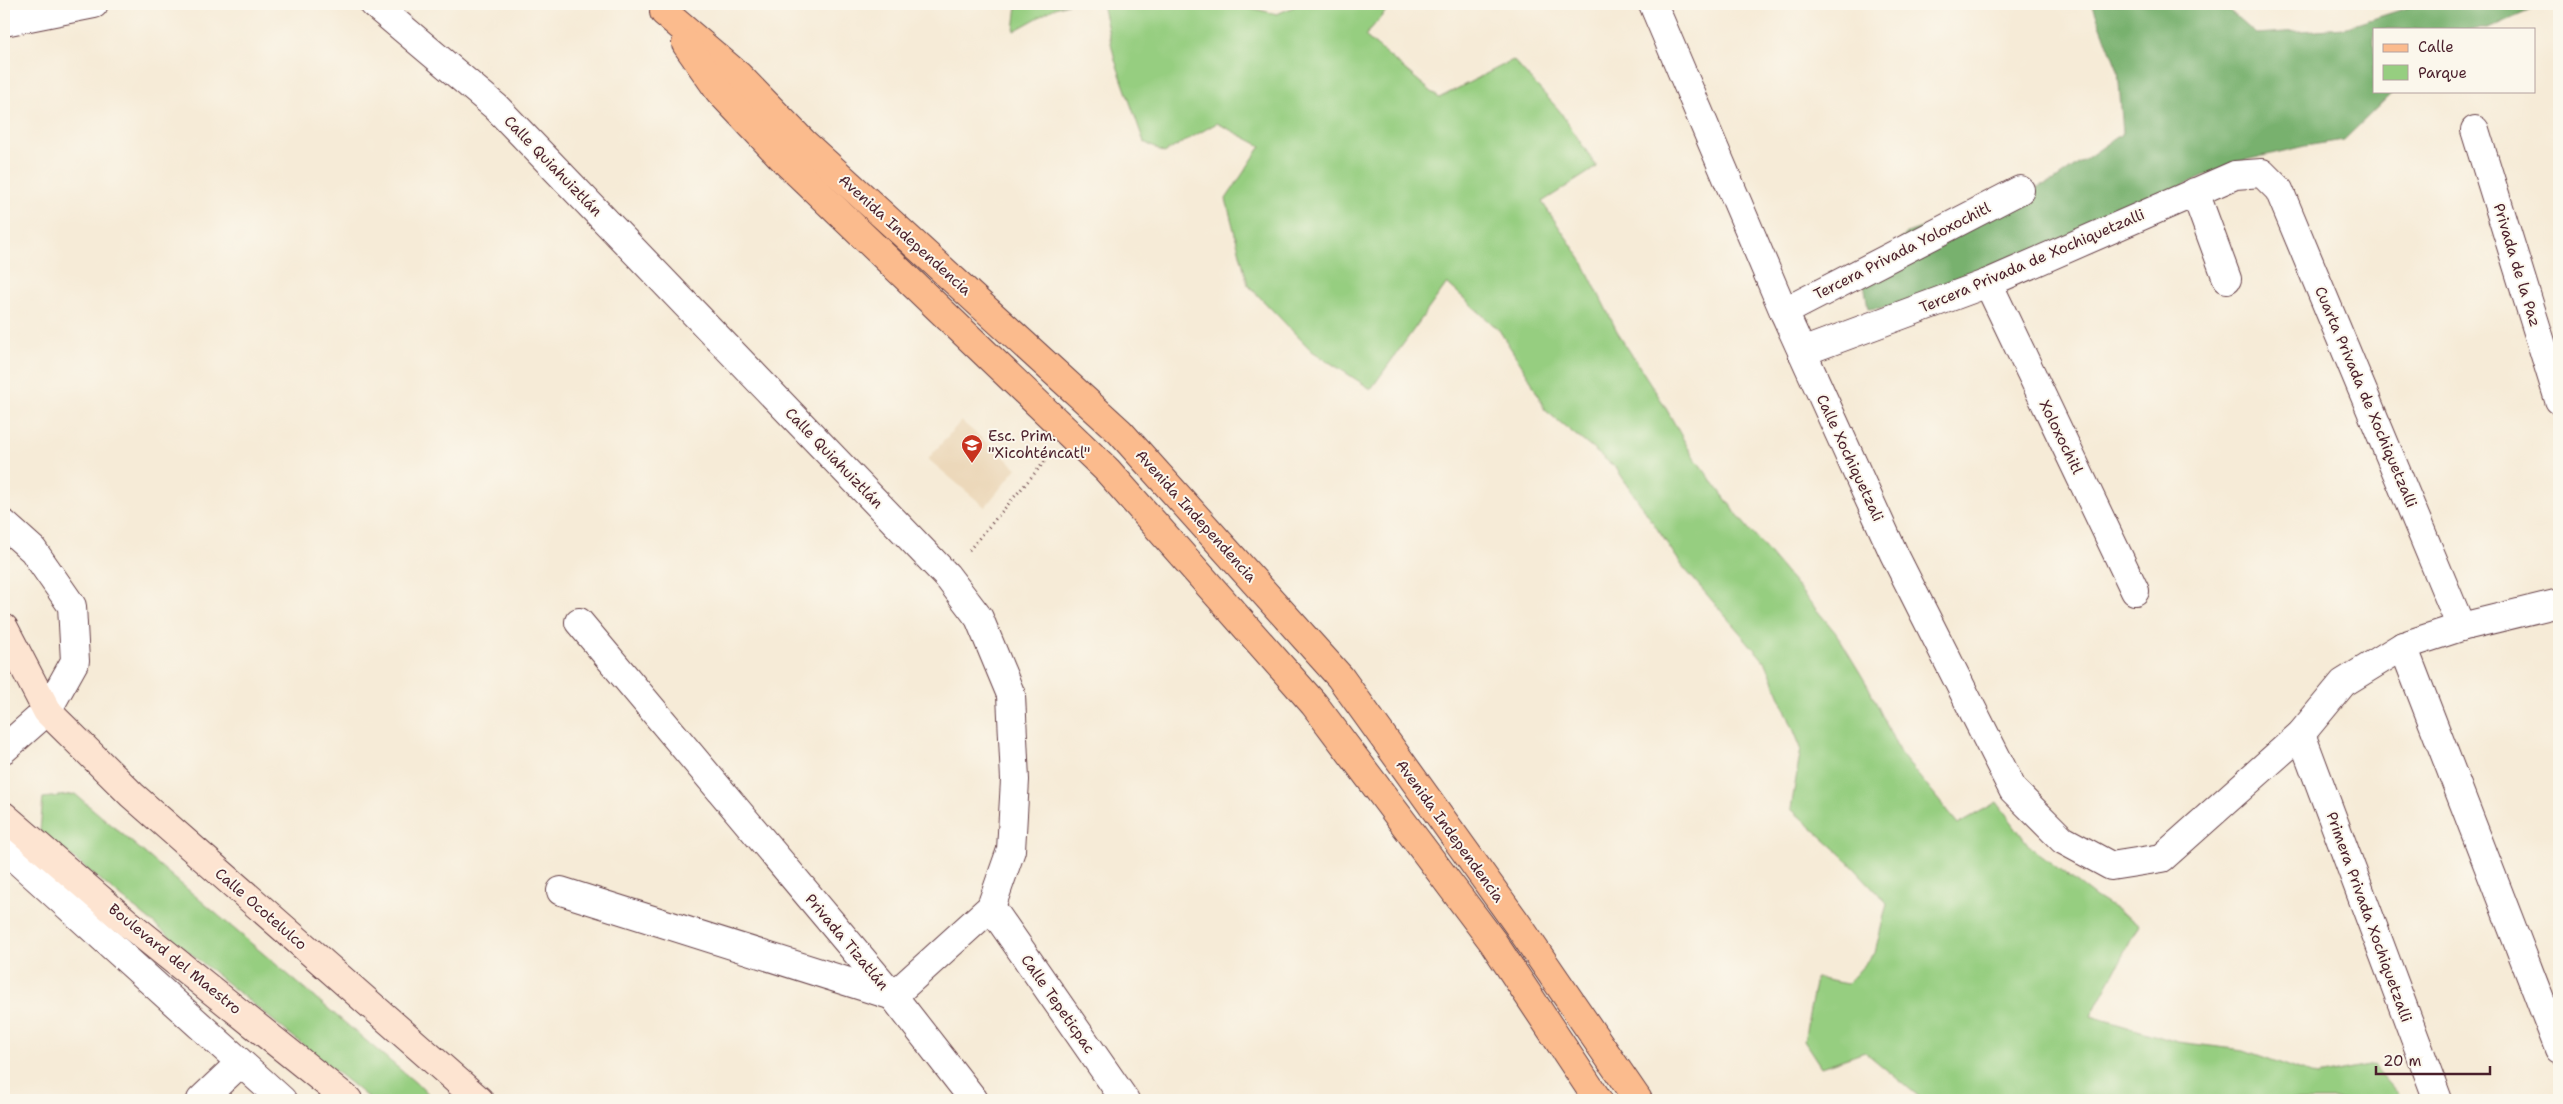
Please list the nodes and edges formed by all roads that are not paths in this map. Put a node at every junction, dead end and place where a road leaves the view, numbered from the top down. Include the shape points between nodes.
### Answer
1 (94, 4) edge
2 (374, 4) edge
3 (1653, 4) edge
4 (661, 8) edge
5 (4, 22) edge
6 (2475, 130) dead end
7 (2262, 173) joint
8 (2020, 190) dead end
9 (2195, 192) junction
10 (2227, 280) dead end
11 (1988, 283) junction
12 (1784, 312) junction
13 (1802, 352) junction
14 (2559, 400) edge
15 (4, 524) edge
16 (2135, 591) dead end
17 (2559, 603) edge
18 (579, 622) dead end
19 (2461, 627) junction
20 (4, 628) edge
21 (2403, 646) junction
22 (48, 711) junction
23 (2301, 734) junction
24 (4, 749) edge
25 (4, 816) edge
26 (4, 843) edge
27 (561, 890) dead end
28 (991, 908) junction
29 (893, 996) junction
30 (2559, 1049) edge
31 (239, 1064) junction
32 (201, 1100) edge
33 (282, 1100) edge
34 (348, 1100) edge
35 (479, 1100) edge
36 (974, 1100) edge
37 (1125, 1100) edge
38 (1598, 1100) edge
39 (1638, 1100) edge
40 (2438, 1100) edge

1 - 5 street
2 - 28 street, Calle Quiahuiztlán via 496,107 947,576 979,618 1011,695 1015,780 1010,850
3 - 12 street, Calle Xochiquetzali
4 - 38 main road, Avenida Independencia via 718,91 1107,470 1314,704 1493,942
4 - 39 main road, Avenida Independencia via 739,76 803,142 1120,432 1340,677 1518,925
6 - 14 street, Privada de la Paz
7 - 9 street, Tercera Privada de Xochiquetzalli via 2235,175
7 - 19 street, Cuarta Privada de Xochiquetzalli via 2279,190
8 - 12 street, Tercera Privada Yoloxochitl
9 - 10 street
9 - 11 street, Tercera Privada de Xochiquetzalli
11 - 13 street, Tercera Privada de Xochiquetzalli
11 - 16 street, Xoloxochitl
12 - 13 street, Calle Xochiquetzali
13 - 23 street, Calle Xochiquetzali via 1894,554 2012,790 2064,840 2111,866 2162,858
15 - 22 street via 34,550 72,606 75,661
17 - 19 street
18 - 29 street, Privada Tizatlán
19 - 21 street
20 - 22 main road, Calle Ocotelulco
21 - 23 street via 2343,683
21 - 30 street
22 - 24 street
22 - 35 main road, Calle Ocotelulco via 132,795
23 - 40 street, Primera Privada Xochiquetzalli
25 - 34 main road, Boulevard del Maestro via 129,924
26 - 31 street, Boulevard del Maestro via 17,860
27 - 29 street, Privada Tizatlán
28 - 29 street, Calle Quiahuiztlán
28 - 37 street, Calle Tepeticpac
29 - 36 street
31 - 32 street
31 - 33 street, Boulevard del Maestro

